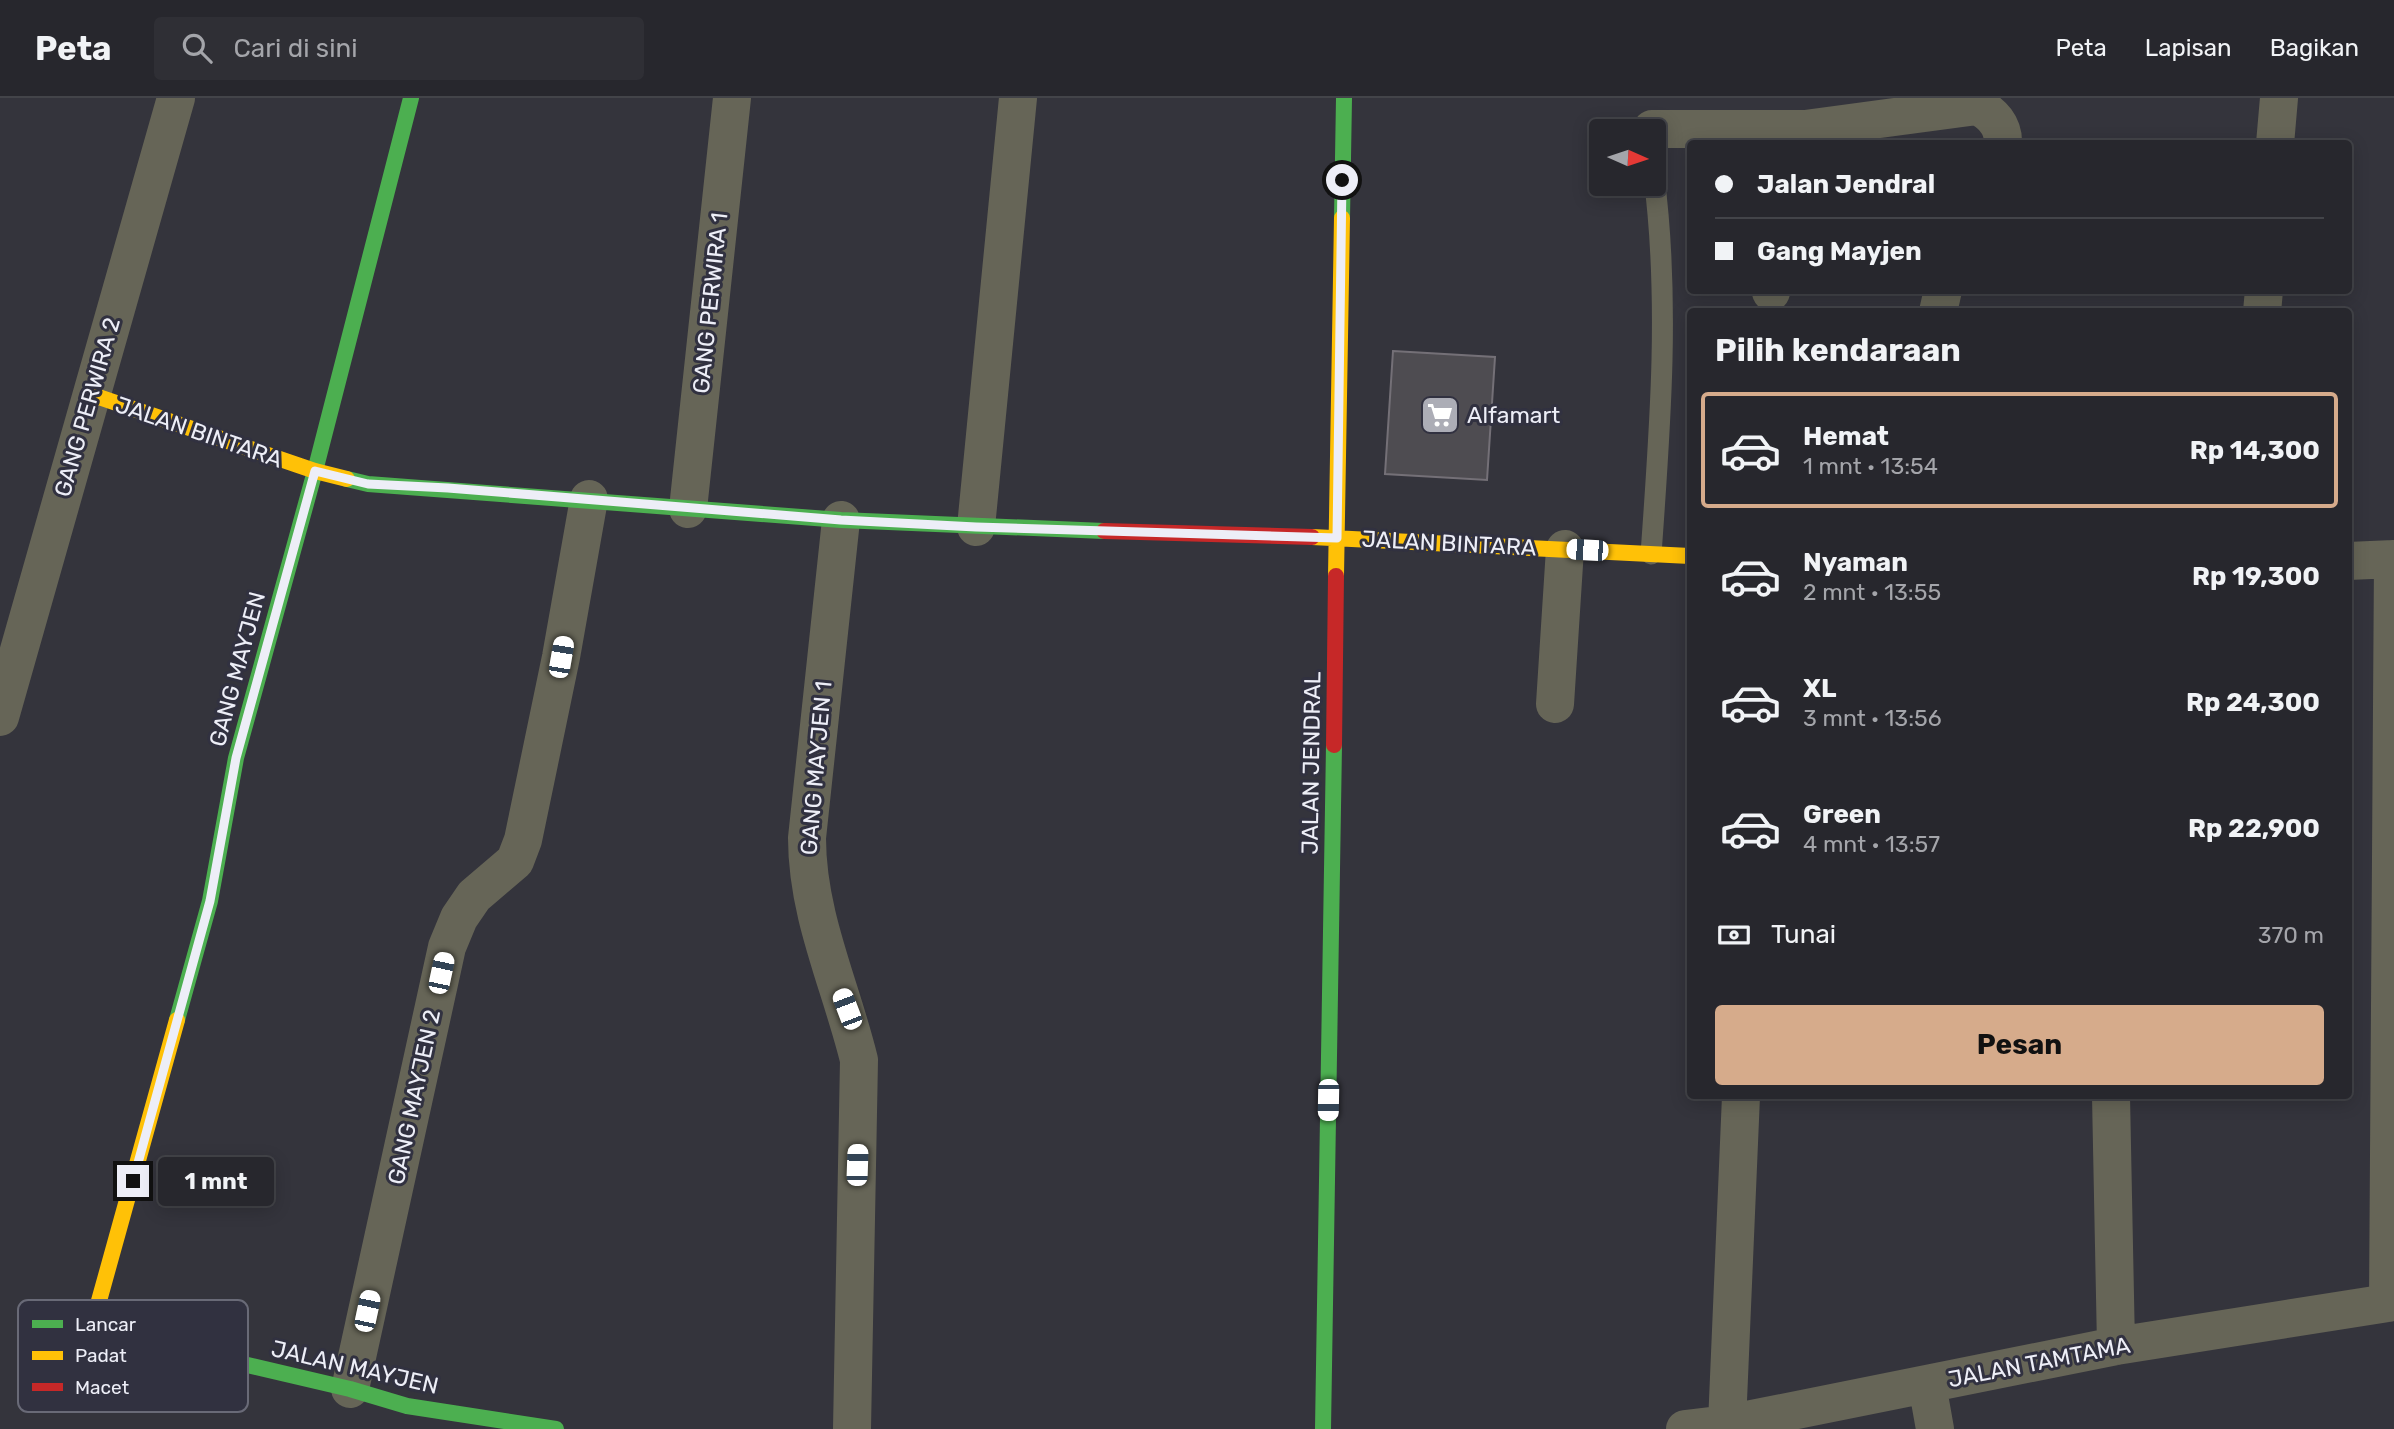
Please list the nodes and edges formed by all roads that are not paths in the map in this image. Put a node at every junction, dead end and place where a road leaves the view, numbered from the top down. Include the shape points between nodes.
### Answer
1 (176, 98) edge
2 (411, 98) edge
3 (733, 98) edge
4 (1018, 98) edge
5 (1344, 98) edge
6 (2278, 98) edge
7 (1666, 131) edge
8 (1803, 136) edge
9 (2003, 140) edge
10 (2275, 140) edge
11 (1655, 196) edge
12 (90, 394) junction
13 (315, 471) junction
14 (589, 499) junction
15 (688, 509) junction
16 (841, 520) junction
17 (976, 527) junction
18 (1337, 538) junction
19 (1565, 549) junction
20 (1651, 554) junction
21 (1687, 556) edge
22 (2393, 559) edge
23 (2352, 561) edge
24 (1555, 704) dead end
25 (0, 717) edge
26 (1741, 1099) edge
27 (2111, 1099) edge
28 (99, 1300) edge
29 (2391, 1302) edge
30 (2116, 1346) junction
31 (248, 1365) edge
32 (1927, 1384) junction
33 (350, 1389) junction
34 (405, 1417) edge
35 (1727, 1424) junction
36 (556, 1429) edge
37 (852, 1429) edge
38 (1323, 1429) edge
39 (1685, 1429) edge
40 (1935, 1429) edge

1 - 12 street, GANG PERWIRA 2
2 - 13 street, GANG MAYJEN
3 - 15 street, GANG PERWIRA 1
4 - 17 street
5 - 18 street, JALAN JENDRAL
6 - 10 street
7 - 8 street
8 - 9 street via 1977,106 1997,121
11 - 20 lane via 1662,295 1660,429
12 - 13 street, JALAN BINTARA
12 - 25 street, GANG PERWIRA 2
13 - 14 street, JALAN BINTARA via 368,484
13 - 28 street, GANG MAYJEN via 236,758 210,901
14 - 15 street, JALAN BINTARA
14 - 33 street, GANG MAYJEN 2 via 523,840 515,861 474,896 447,947
15 - 16 street, JALAN BINTARA
16 - 17 street, JALAN BINTARA
16 - 37 street, GANG MAYJEN 1 via 807,868 817,919 859,1060
17 - 18 street, JALAN BINTARA
18 - 19 street, JALAN BINTARA
18 - 38 street, JALAN JENDRAL
19 - 20 street, JALAN BINTARA
19 - 24 street
20 - 21 street, JALAN BINTARA
22 - 23 street
22 - 29 street
26 - 35 street
27 - 30 street
29 - 30 street, JALAN TAMTAMA
30 - 32 street, JALAN TAMTAMA
31 - 33 street, JALAN MAYJEN
32 - 35 street, JALAN TAMTAMA
32 - 40 street
33 - 34 street, JALAN MAYJEN
34 - 36 street, JALAN MAYJEN
35 - 39 street, JALAN TAMTAMA

